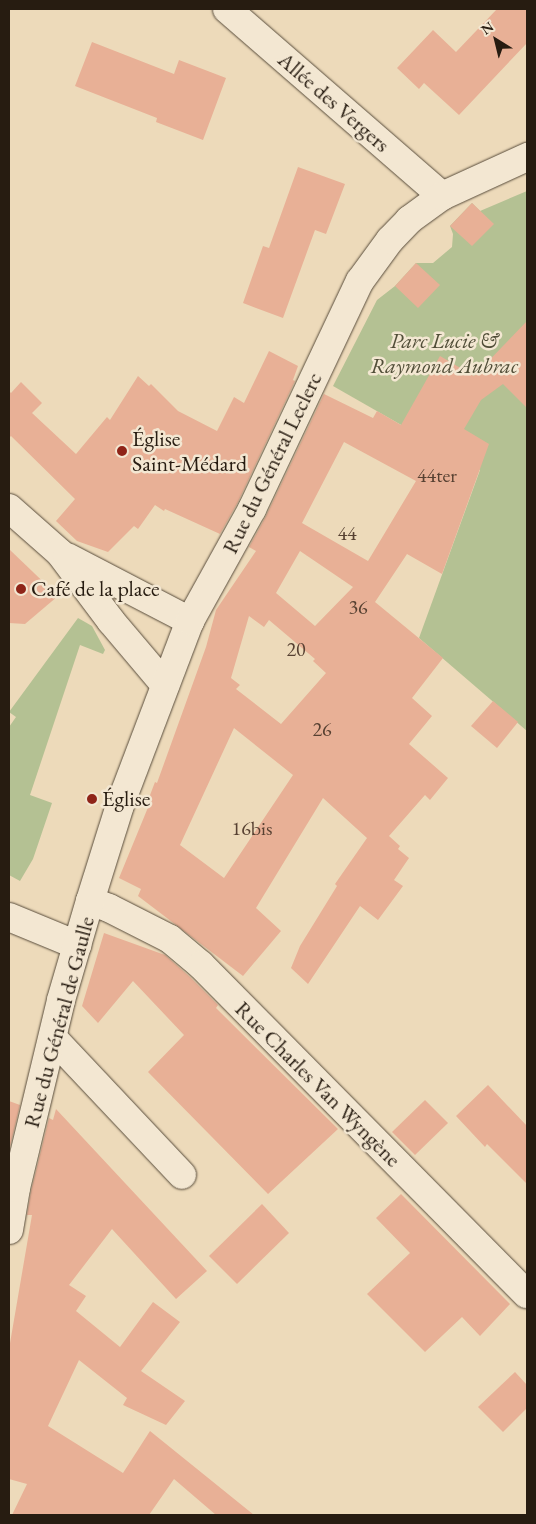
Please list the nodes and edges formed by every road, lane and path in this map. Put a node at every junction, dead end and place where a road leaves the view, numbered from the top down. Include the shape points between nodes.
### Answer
1 (227, 9) edge
2 (527, 157) edge
3 (442, 196) junction
4 (9, 508) edge
5 (60, 553) junction
6 (190, 621) junction
7 (166, 685) junction
8 (90, 901) junction
9 (9, 917) edge
10 (78, 945) junction
11 (53, 1038) junction
12 (182, 1175) dead end
13 (9, 1230) edge
14 (527, 1294) edge

1 - 3 street, Allée des Vergers
2 - 3 street, Rue du Général Leclerc
3 - 6 street, Rue du Général Leclerc via 409,220 360,281 252,509
4 - 5 street
5 - 6 street
5 - 7 street via 111,621
6 - 7 street, Rue du Général Leclerc
7 - 8 street, Rue du Général Leclerc via 120,805
8 - 10 street, Rue du Général de Gaulle
8 - 14 street, Rue Charles Van Wyngène via 170,939 201,965
9 - 10 street
10 - 11 street, Rue du Général de Gaulle
11 - 12 street
11 - 13 street, Rue du Général de Gaulle via 16,1188

